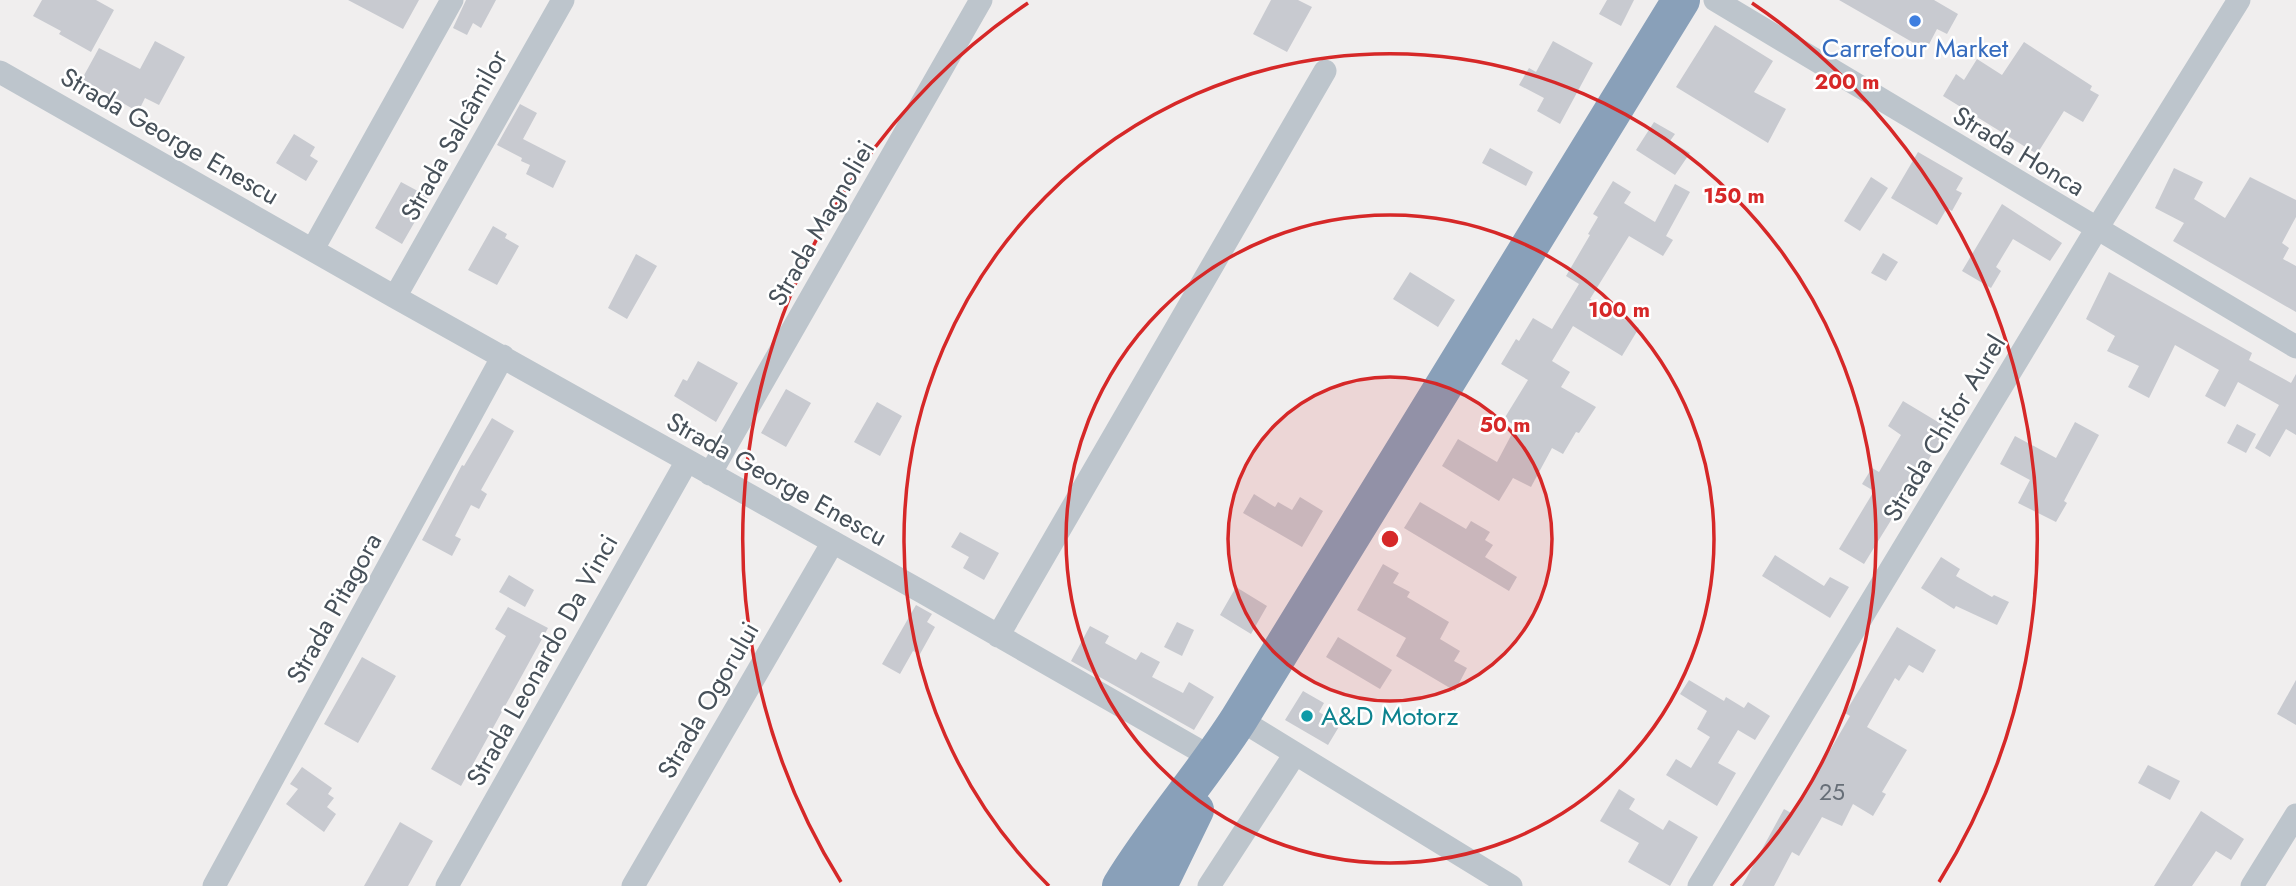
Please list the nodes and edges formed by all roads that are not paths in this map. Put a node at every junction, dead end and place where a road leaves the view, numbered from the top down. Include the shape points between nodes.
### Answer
1 (452, 0) edge
2 (563, 0) edge
3 (981, 0) edge
4 (1681, 0) edge
5 (1715, 0) edge
6 (2239, 0) edge
7 (1325, 71) dead end
8 (0, 72) edge
9 (2096, 230) junction
10 (313, 249) junction
11 (395, 298) junction
12 (2296, 347) edge
13 (503, 356) junction
14 (687, 461) junction
15 (710, 474) junction
16 (832, 542) junction
17 (998, 636) junction
18 (1239, 719) junction
19 (1295, 754) junction
20 (1213, 759) junction
21 (2296, 815) edge
22 (214, 886) edge
23 (447, 886) edge
24 (633, 886) edge
25 (1121, 886) edge
26 (1158, 886) edge
27 (1209, 886) edge
28 (1511, 886) edge
29 (1699, 886) edge
30 (2252, 886) edge

1 - 10 street
2 - 11 street, Strada Salcâmilor
3 - 15 street, Strada Magnoliei
4 - 18 highway
5 - 9 street, Strada Honca
6 - 9 street, Strada Chifor Aurel
7 - 17 street
8 - 10 street, Strada George Enescu
9 - 12 street, Strada Honca
9 - 29 street, Strada Chifor Aurel
10 - 11 street, Strada George Enescu
11 - 13 street, Strada George Enescu
13 - 14 street, Strada George Enescu
13 - 22 street, Strada Pitagora
14 - 15 street, Strada George Enescu
14 - 23 street, Strada Leonardo Da Vinci
15 - 16 street, Strada George Enescu
16 - 17 street, Strada George Enescu
16 - 24 street, Strada Ogorului
17 - 20 street, Strada George Enescu
18 - 19 street
18 - 20 highway
19 - 27 street
19 - 28 street
20 - 25 highway
20 - 26 highway via 1204,791
21 - 30 street

